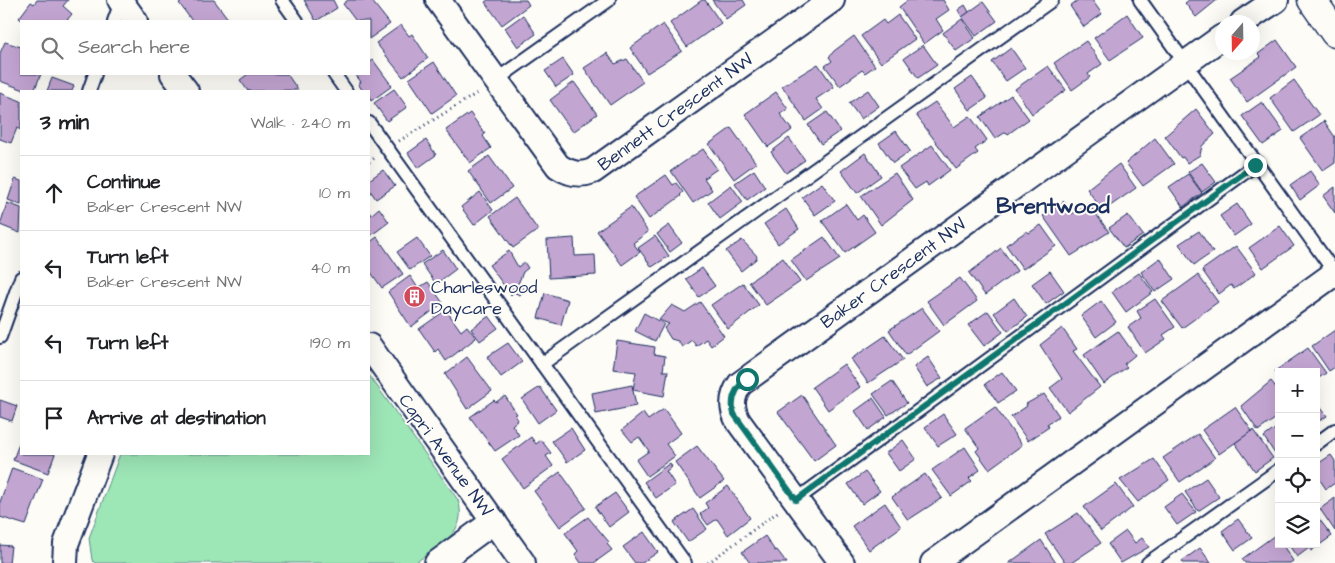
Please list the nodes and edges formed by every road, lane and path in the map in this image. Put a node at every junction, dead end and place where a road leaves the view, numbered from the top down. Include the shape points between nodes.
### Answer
1 (282, 0) edge
2 (438, 0) edge
3 (609, 0) edge
4 (832, 0) edge
5 (1052, 0) edge
6 (1140, 0) edge
7 (1276, 0) edge
8 (1312, 0) edge
9 (119, 8) edge
10 (1254, 15) edge
11 (134, 20) edge
12 (296, 20) edge
13 (1335, 33) edge
14 (1215, 42) edge
15 (1185, 63) junction
16 (95, 75) edge
17 (174, 75) edge
18 (335, 75) edge
19 (496, 80) junction
20 (89, 90) edge
21 (185, 90) edge
22 (345, 90) edge
23 (370, 124) edge
24 (387, 149) junction
25 (370, 161) edge
26 (1255, 165) junction
27 (1335, 273) edge
28 (20, 281) edge
29 (0, 337) edge
30 (370, 347) edge
31 (542, 364) junction
32 (1335, 430) edge
33 (1320, 441) edge
34 (100, 455) edge
35 (1275, 473) edge
36 (796, 500) junction
37 (494, 521) junction
38 (65, 563) edge
39 (437, 563) edge
40 (523, 563) edge
41 (685, 563) edge
42 (708, 563) edge
43 (842, 563) edge
44 (933, 563) edge
45 (1148, 563) edge

1 - 12 lane
2 - 19 street, Bennett Crescent NW
3 - 19 lane
4 - 19 street, Bennett Crescent NW via 587,174 573,174 558,166
5 - 31 lane
6 - 15 lane
7 - 10 street
8 - 13 street
9 - 11 street
14 - 15 street, Baker Crescent NW
15 - 26 lane
15 - 36 street, Baker Crescent NW via 740,384 733,399 734,414
16 - 20 lane
17 - 21 street
18 - 22 lane
19 - 24 path
23 - 24 lane
24 - 25 path
24 - 31 lane
26 - 27 lane
26 - 36 lane
27 - 44 street
28 - 29 lane
30 - 37 street, Capri Avenue NW
31 - 41 lane
32 - 33 lane
34 - 38 street via 66,544
35 - 45 lane
36 - 42 path
36 - 43 street, Baker Crescent NW
37 - 39 street
37 - 40 street, Capri Avenue NW

